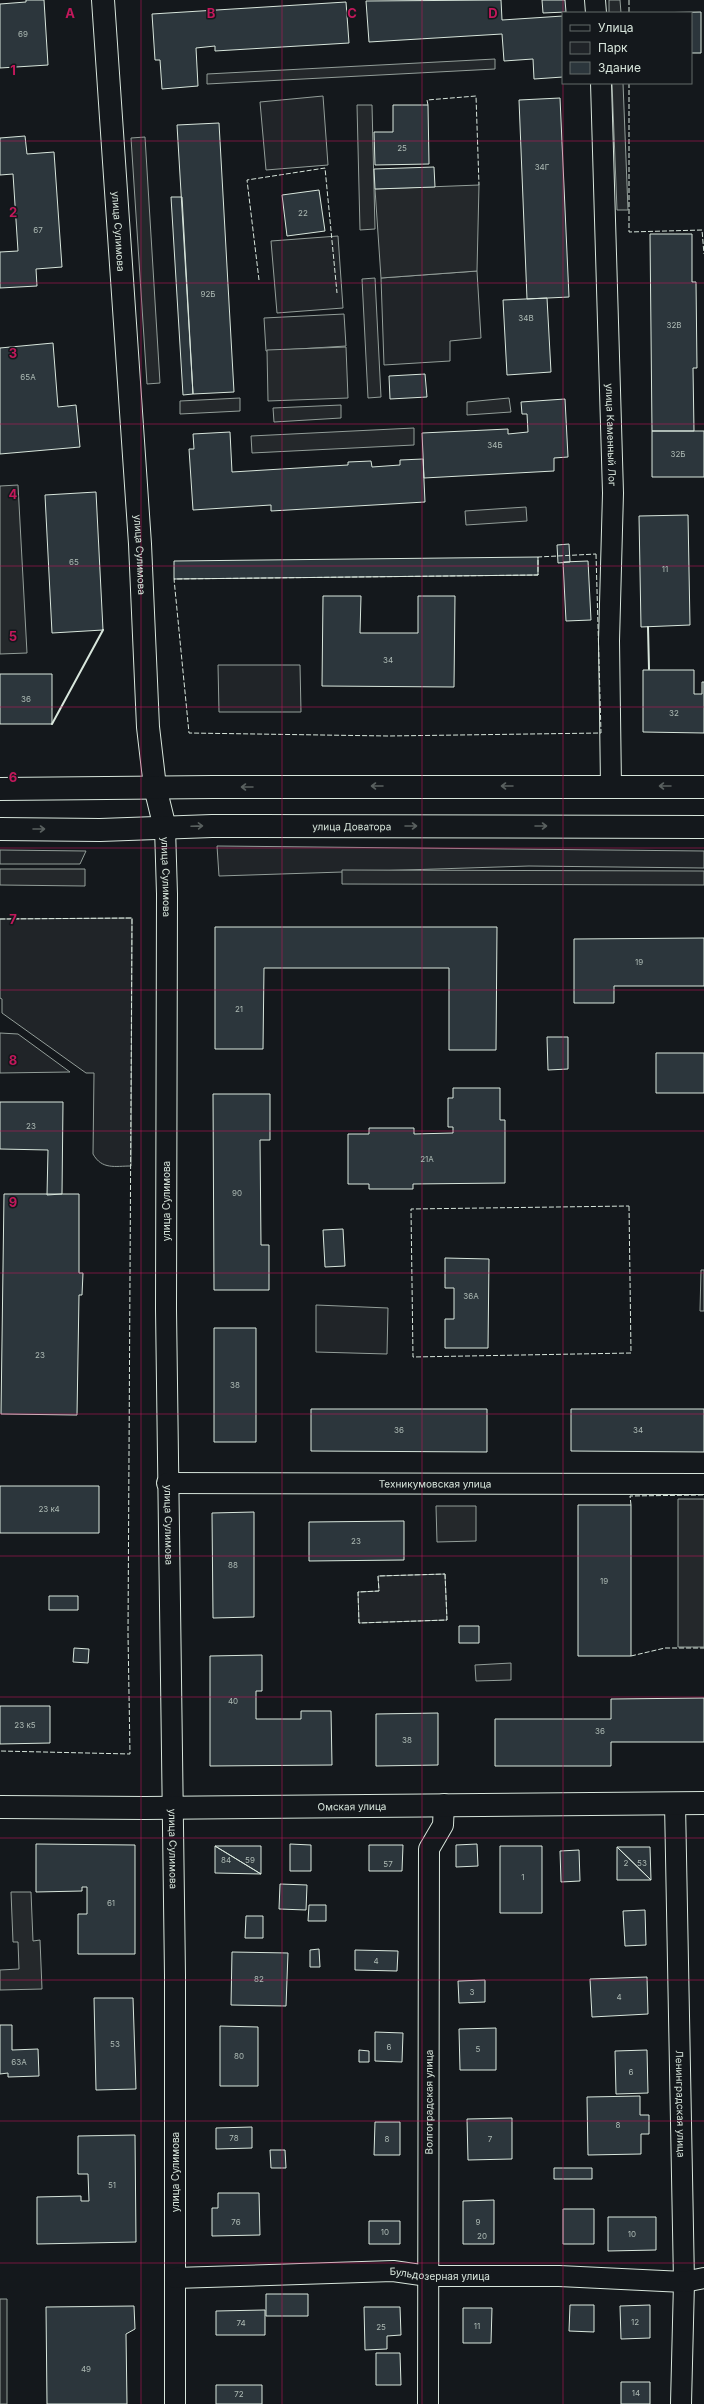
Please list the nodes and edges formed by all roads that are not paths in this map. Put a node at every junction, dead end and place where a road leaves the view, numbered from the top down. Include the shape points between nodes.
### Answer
1 (103, 0) edge
2 (595, 0) edge
3 (596, 12) edge
4 (601, 84) edge
5 (611, 786) junction
6 (156, 787) junction
7 (704, 787) edge
8 (0, 789) edge
9 (704, 827) edge
10 (164, 828) junction
11 (0, 829) edge
12 (167, 1483) junction
13 (704, 1484) edge
14 (675, 1803) junction
15 (704, 1803) edge
16 (444, 1804) junction
17 (0, 1807) edge
18 (172, 1808) junction
19 (428, 2276) junction
20 (175, 2278) junction
21 (704, 2278) edge
22 (684, 2282) junction
23 (175, 2404) edge
24 (428, 2404) edge
25 (681, 2404) edge

1 - 6 street, улица Сулимова via 140,544 148,728
2 - 3 street
4 - 5 street, улица Каменный Лог via 613,493 609,641
5 -> 6 street
7 -> 5 street
6 - 8 street
6 - 10 street, улица Сулимова
10 -> 9 street, улица Доватора
11 -> 10 street, улица Доватора
10 - 12 street, улица Сулимова via 167,887
12 - 13 street, Техникумовская улица
12 - 18 street, улица Сулимова
14 - 15 street, Омская улица
14 - 16 street, Омская улица
14 - 22 street, Ленинградская улица
16 - 18 street, Омская улица
16 - 19 street, Волгоградская улица via 443,1825 429,1849
17 - 18 street, Омская улица
18 - 20 street, улица Сулимова
19 - 20 street, Бульдозерная улица via 393,2271
19 - 22 street, Бульдозерная улица via 559,2276
19 - 24 street, Волгоградская улица
20 - 23 street, улица Сулимова
21 - 22 street, Бульдозерная улица
22 - 25 street, Ленинградская улица

